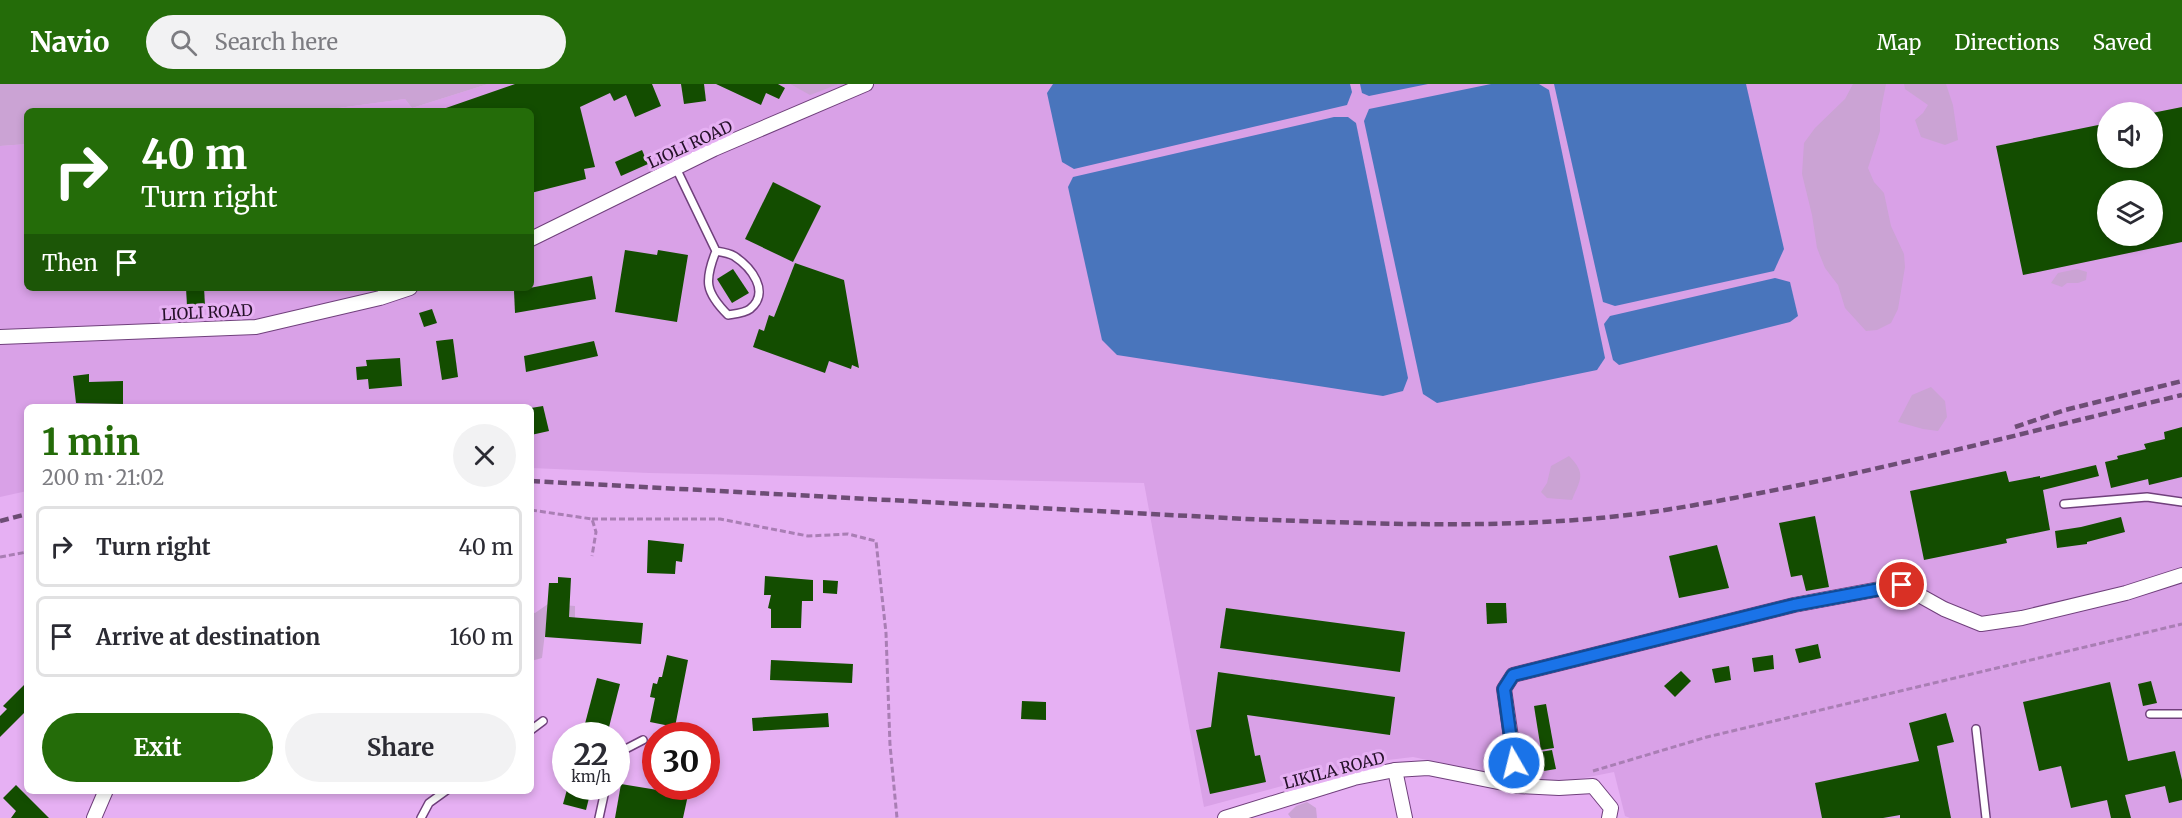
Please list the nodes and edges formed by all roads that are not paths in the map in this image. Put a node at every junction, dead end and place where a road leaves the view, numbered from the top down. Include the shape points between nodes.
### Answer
1 (866, 84) edge
2 (676, 168) junction
3 (534, 239) edge
4 (716, 251) junction
5 (401, 291) edge
6 (0, 337) edge
7 (2182, 502) edge
8 (2064, 504) dead end
9 (2182, 575) edge
10 (2150, 714) dead end
11 (2182, 714) edge
12 (543, 721) dead end
13 (534, 728) edge
14 (1976, 729) dead end
15 (642, 740) dead end
16 (630, 746) edge
17 (1395, 770) junction
18 (1518, 786) junction
19 (104, 794) edge
20 (441, 794) edge
21 (603, 800) edge
22 (94, 818) edge
23 (421, 818) edge
24 (599, 818) edge
25 (1225, 818) edge
26 (1405, 818) edge
27 (1609, 818) edge
28 (1986, 818) edge

1 - 2 street, LIOLI ROAD
2 - 3 street, LIOLI ROAD
2 - 4 lane
4 - 4 lane via 708,285 713,300 728,315 749,311 757,301 760,287 754,275 732,255
5 - 6 street, LIOLI ROAD via 255,327
7 - 8 lane via 2147,497
9 - 18 street via 2114,596 1981,624 1902,585 1794,605 1513,675 1504,689
10 - 11 lane
12 - 13 lane
14 - 28 lane
15 - 16 lane
17 - 18 street, LIKILA ROAD via 1428,768
17 - 25 street, LIKILA ROAD via 1354,778
17 - 26 street
18 - 27 street, LIKILA ROAD via 1593,786 1611,808
19 - 22 street
20 - 23 lane via 429,803
21 - 24 lane

